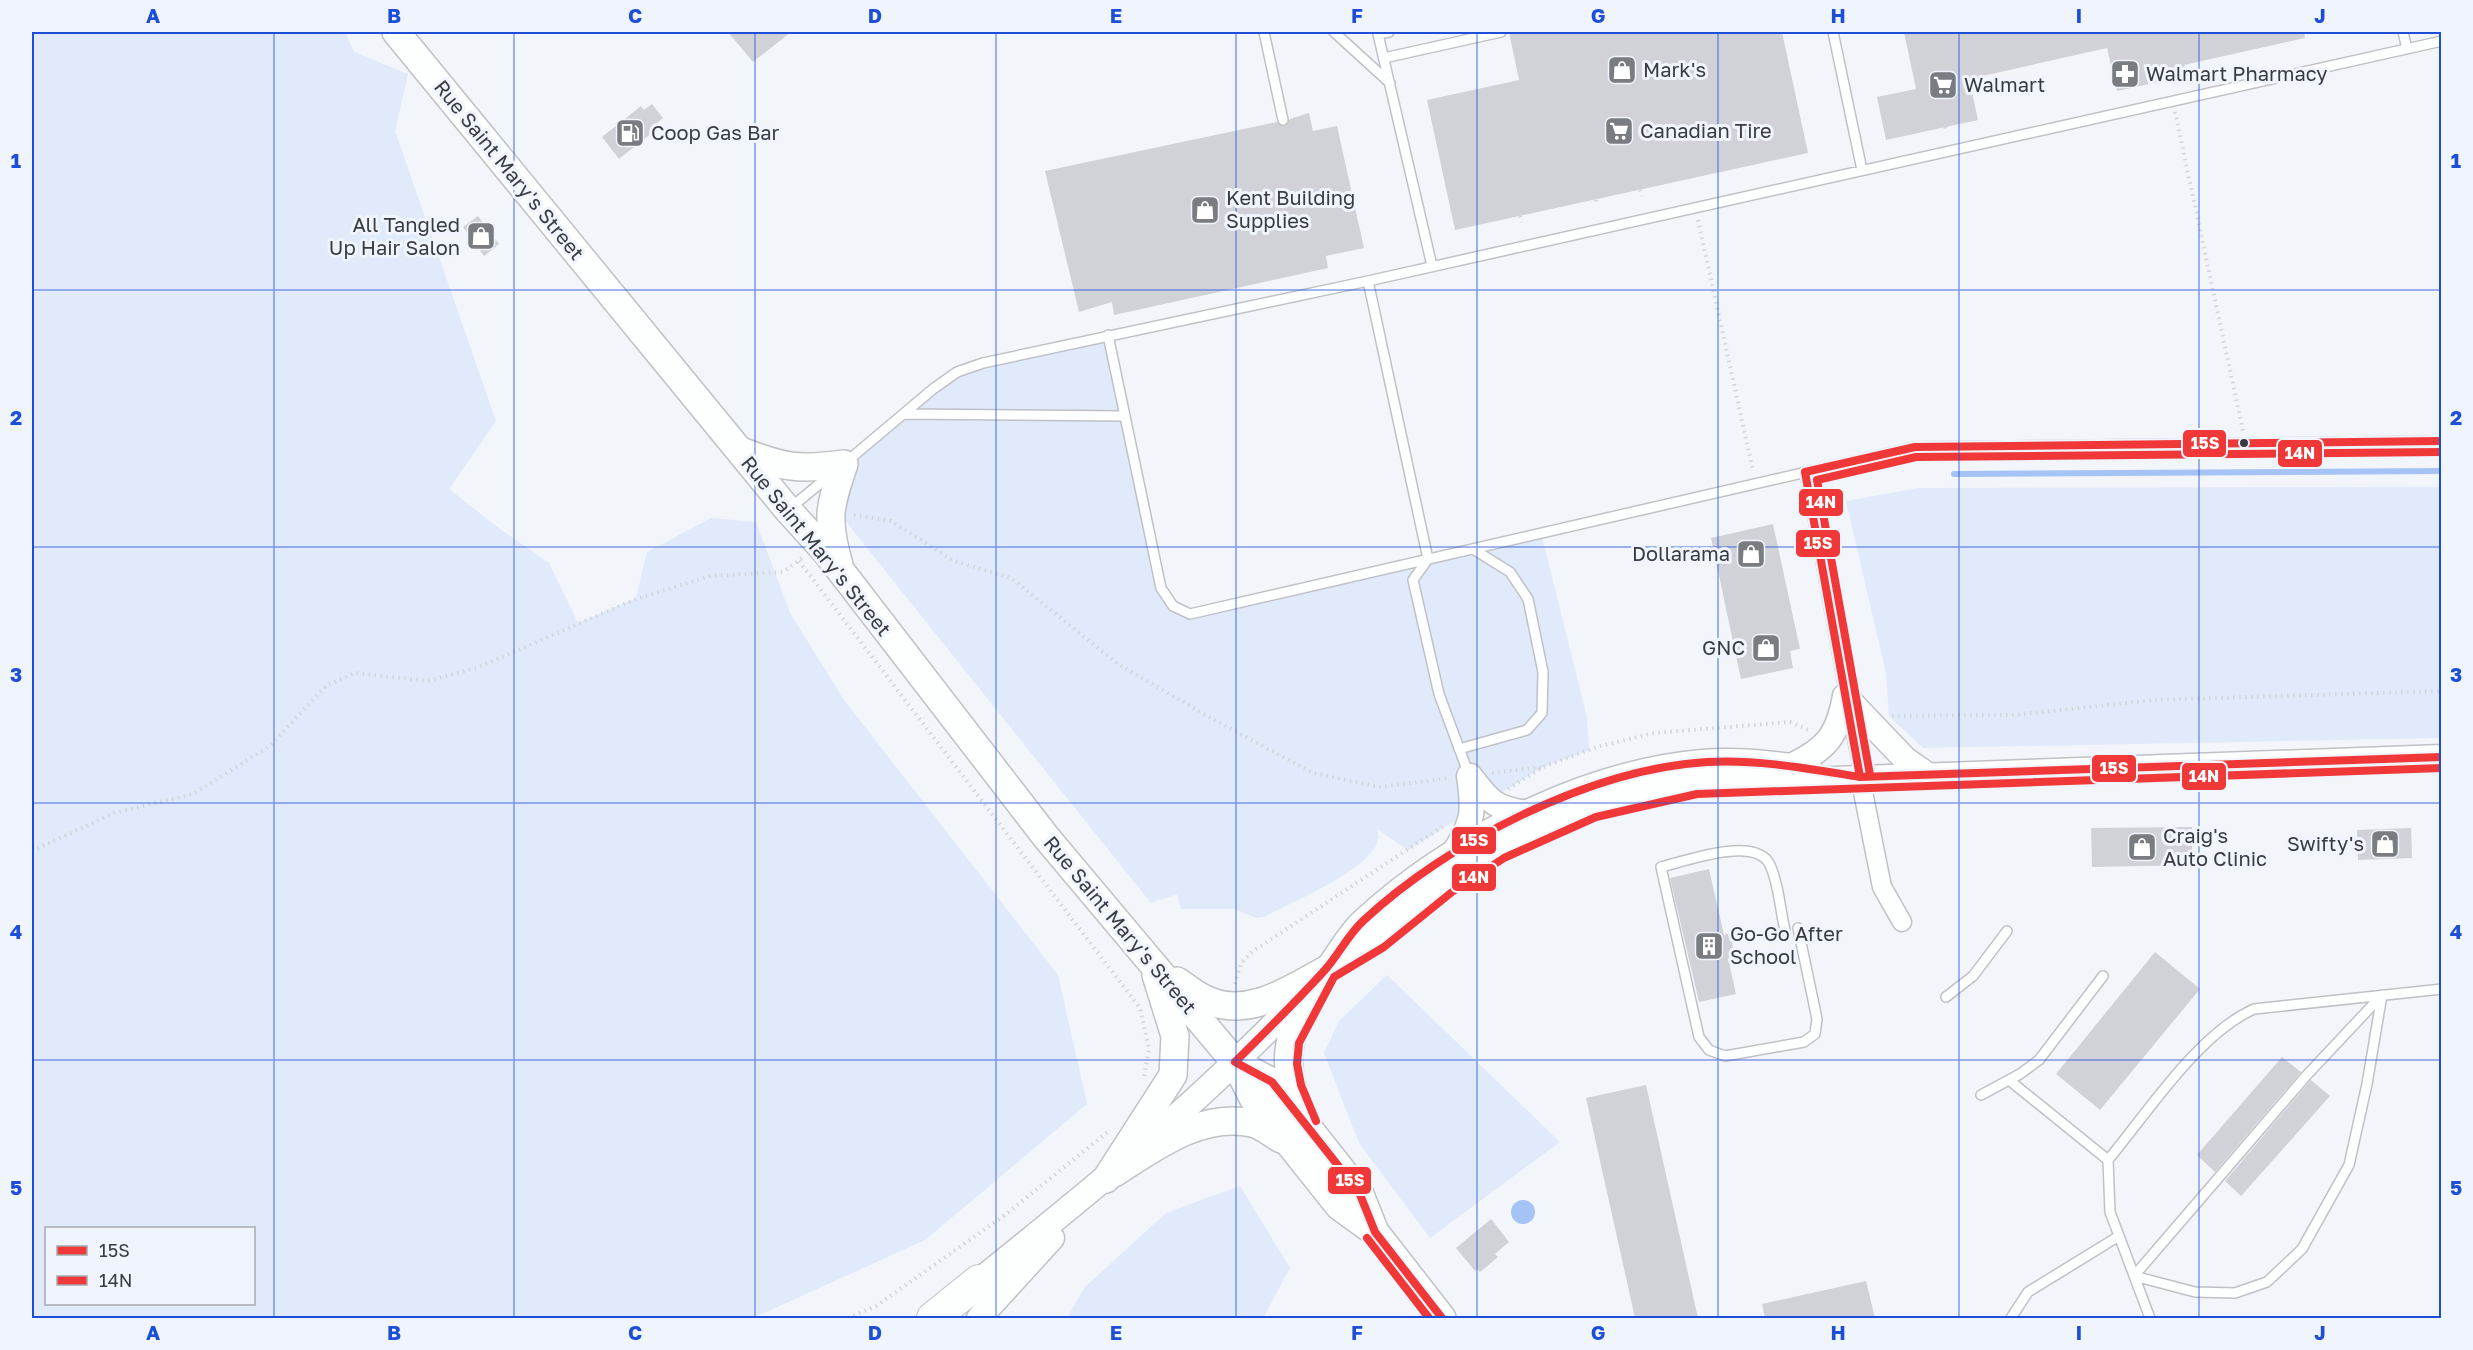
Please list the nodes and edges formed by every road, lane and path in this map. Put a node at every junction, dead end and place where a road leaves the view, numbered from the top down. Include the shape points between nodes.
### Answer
1 (396, 32) edge
2 (1264, 32) edge
3 (1334, 32) edge
4 (1389, 32) edge
5 (1501, 32) edge
6 (1833, 32) edge
7 (2403, 32) edge
8 (2442, 41) edge
9 (2407, 49) junction
10 (1384, 58) junction
11 (1390, 83) junction
12 (2172, 101) junction
13 (1283, 120) dead end
14 (1862, 170) junction
15 (1640, 190) dead end
16 (1642, 196) dead end
17 (1596, 200) dead end
18 (1597, 206) dead end
19 (1695, 208) junction
20 (1520, 216) dead end
21 (1522, 222) dead end
22 (1432, 266) junction
23 (1368, 281) junction
24 (1108, 335) junction
25 (904, 414) junction
26 (1125, 416) junction
27 (2442, 441) edge
28 (2246, 443) junction
29 (739, 450) junction
30 (844, 464) junction
31 (1805, 472) junction
32 (1755, 484) junction
33 (788, 510) junction
34 (815, 542) junction
35 (1473, 549) junction
36 (1428, 559) junction
37 (2442, 691) edge
38 (1845, 696) junction
39 (1867, 717) junction
40 (1460, 749) junction
41 (2442, 757) edge
42 (1544, 766) dead end
43 (1791, 766) junction
44 (1928, 775) junction
45 (1469, 776) junction
46 (1860, 777) junction
47 (1528, 813) junction
48 (32, 851) edge
49 (1455, 851) junction
50 (1902, 921) dead end
51 (1798, 928) dead end
52 (1785, 930) dead end
53 (2007, 931) dead end
54 (1153, 965) junction
55 (1326, 969) junction
56 (2103, 976) dead end
57 (2442, 989) edge
58 (2382, 995) junction
59 (1946, 997) dead end
60 (1235, 1062) junction
61 (2009, 1080) junction
62 (1143, 1086) dead end
63 (1981, 1095) dead end
64 (1117, 1124) dead end
65 (1297, 1134) junction
66 (2108, 1160) junction
67 (1106, 1179) junction
68 (2119, 1236) junction
69 (2134, 1276) junction
70 (980, 1281) junction
71 (848, 1318) edge
72 (933, 1318) edge
73 (947, 1318) edge
74 (979, 1318) edge
75 (1442, 1318) edge
76 (2012, 1318) edge
77 (2150, 1318) edge

1 - 29 main road, Rue Saint Mary's Street
2 - 13 lane
3 - 11 lane
4 - 10 lane via 1378,34
5 - 10 lane
6 - 14 lane
7 - 9 lane
8 - 9 lane
9 - 12 lane
10 - 11 lane
11 - 22 lane
12 - 14 lane
12 - 28 path
14 - 19 lane
15 - 16 path
17 - 18 path
19 - 22 lane
19 - 32 path
20 - 21 path
22 - 23 lane
23 - 24 lane
23 - 36 lane
24 - 25 lane via 957,372
24 - 26 lane
25 - 26 lane
25 - 30 lane
26 - 36 lane via 1161,588 1173,606 1190,614
27 - 28 lane
28 - 31 lane via 1915,447
29 - 30 main road via 775,465 805,469
29 - 33 main road, Rue Saint Mary's Street
30 - 33 lane
30 - 34 main road
31 - 32 lane
31 - 38 lane
32 - 35 lane
33 - 34 main road, Rue Saint Mary's Street
34 - 45 path via 839,513 891,521 954,561 1011,578 1118,664 1313,773 1379,787
34 - 48 path via 783,572 711,576 636,598 479,667 428,681 355,673 327,685 270,746 193,794 114,813
34 - 54 main road, Rue Saint Mary's Street via 1046,837
34 - 62 path via 1140,1008 1149,1049
35 - 36 lane
35 - 40 lane via 1510,572 1528,599 1543,672 1542,713 1527,730
36 - 40 lane via 1413,580 1439,694
37 - 39 path via 2155,700 2013,715
38 - 39 main road
38 - 43 main road via 1840,722 1829,741
38 - 46 lane
39 - 44 main road via 1905,759
40 - 45 lane
41 - 44 main road
42 - 45 path
43 - 46 main road
43 - 47 main road via 1764,762 1671,766 1579,792
44 - 46 main road
45 - 47 main road via 1489,801 1505,810
45 - 49 main road via 1473,808 1470,828
46 - 50 street via 1882,887
46 - 55 main road via 1696,784 1593,807 1499,849 1446,883 1378,938
47 - 49 main road
49 - 55 main road via 1360,924
51 - 52 lane via 1817,1019 1815,1034 1804,1042 1716,1055 1699,1037 1661,867 1742,849 1757,852 1771,867
53 - 59 lane via 1973,976
54 - 55 main road via 1206,1000 1238,1008 1274,998
54 - 60 main road, Rue Saint Mary's Street
54 - 67 main road via 1175,1036 1173,1075
55 - 60 main road
55 - 65 main road via 1289,1040 1286,1064
56 - 61 lane via 2039,1060
57 - 58 lane
58 - 66 lane via 2254,1009 2232,1019 2208,1039
58 - 69 lane via 2306,1076
58 - 69 lane via 2349,1165 2302,1248 2267,1282 2235,1293 2195,1292
60 - 65 main road, Rue Saint Mary's Street via 1253,1098
60 - 67 main road
61 - 63 lane
61 - 66 lane
64 - 71 path via 1005,1215 876,1306
65 - 67 main road via 1253,1123 1211,1123 1168,1138
65 - 75 main road, Rue Saint Mary's Street via 1339,1206 1375,1232
66 - 68 lane via 2110,1212
67 - 70 main road
67 - 74 main road
68 - 69 lane
68 - 76 lane via 2028,1292
69 - 77 lane
70 - 72 highway
70 - 73 main road

